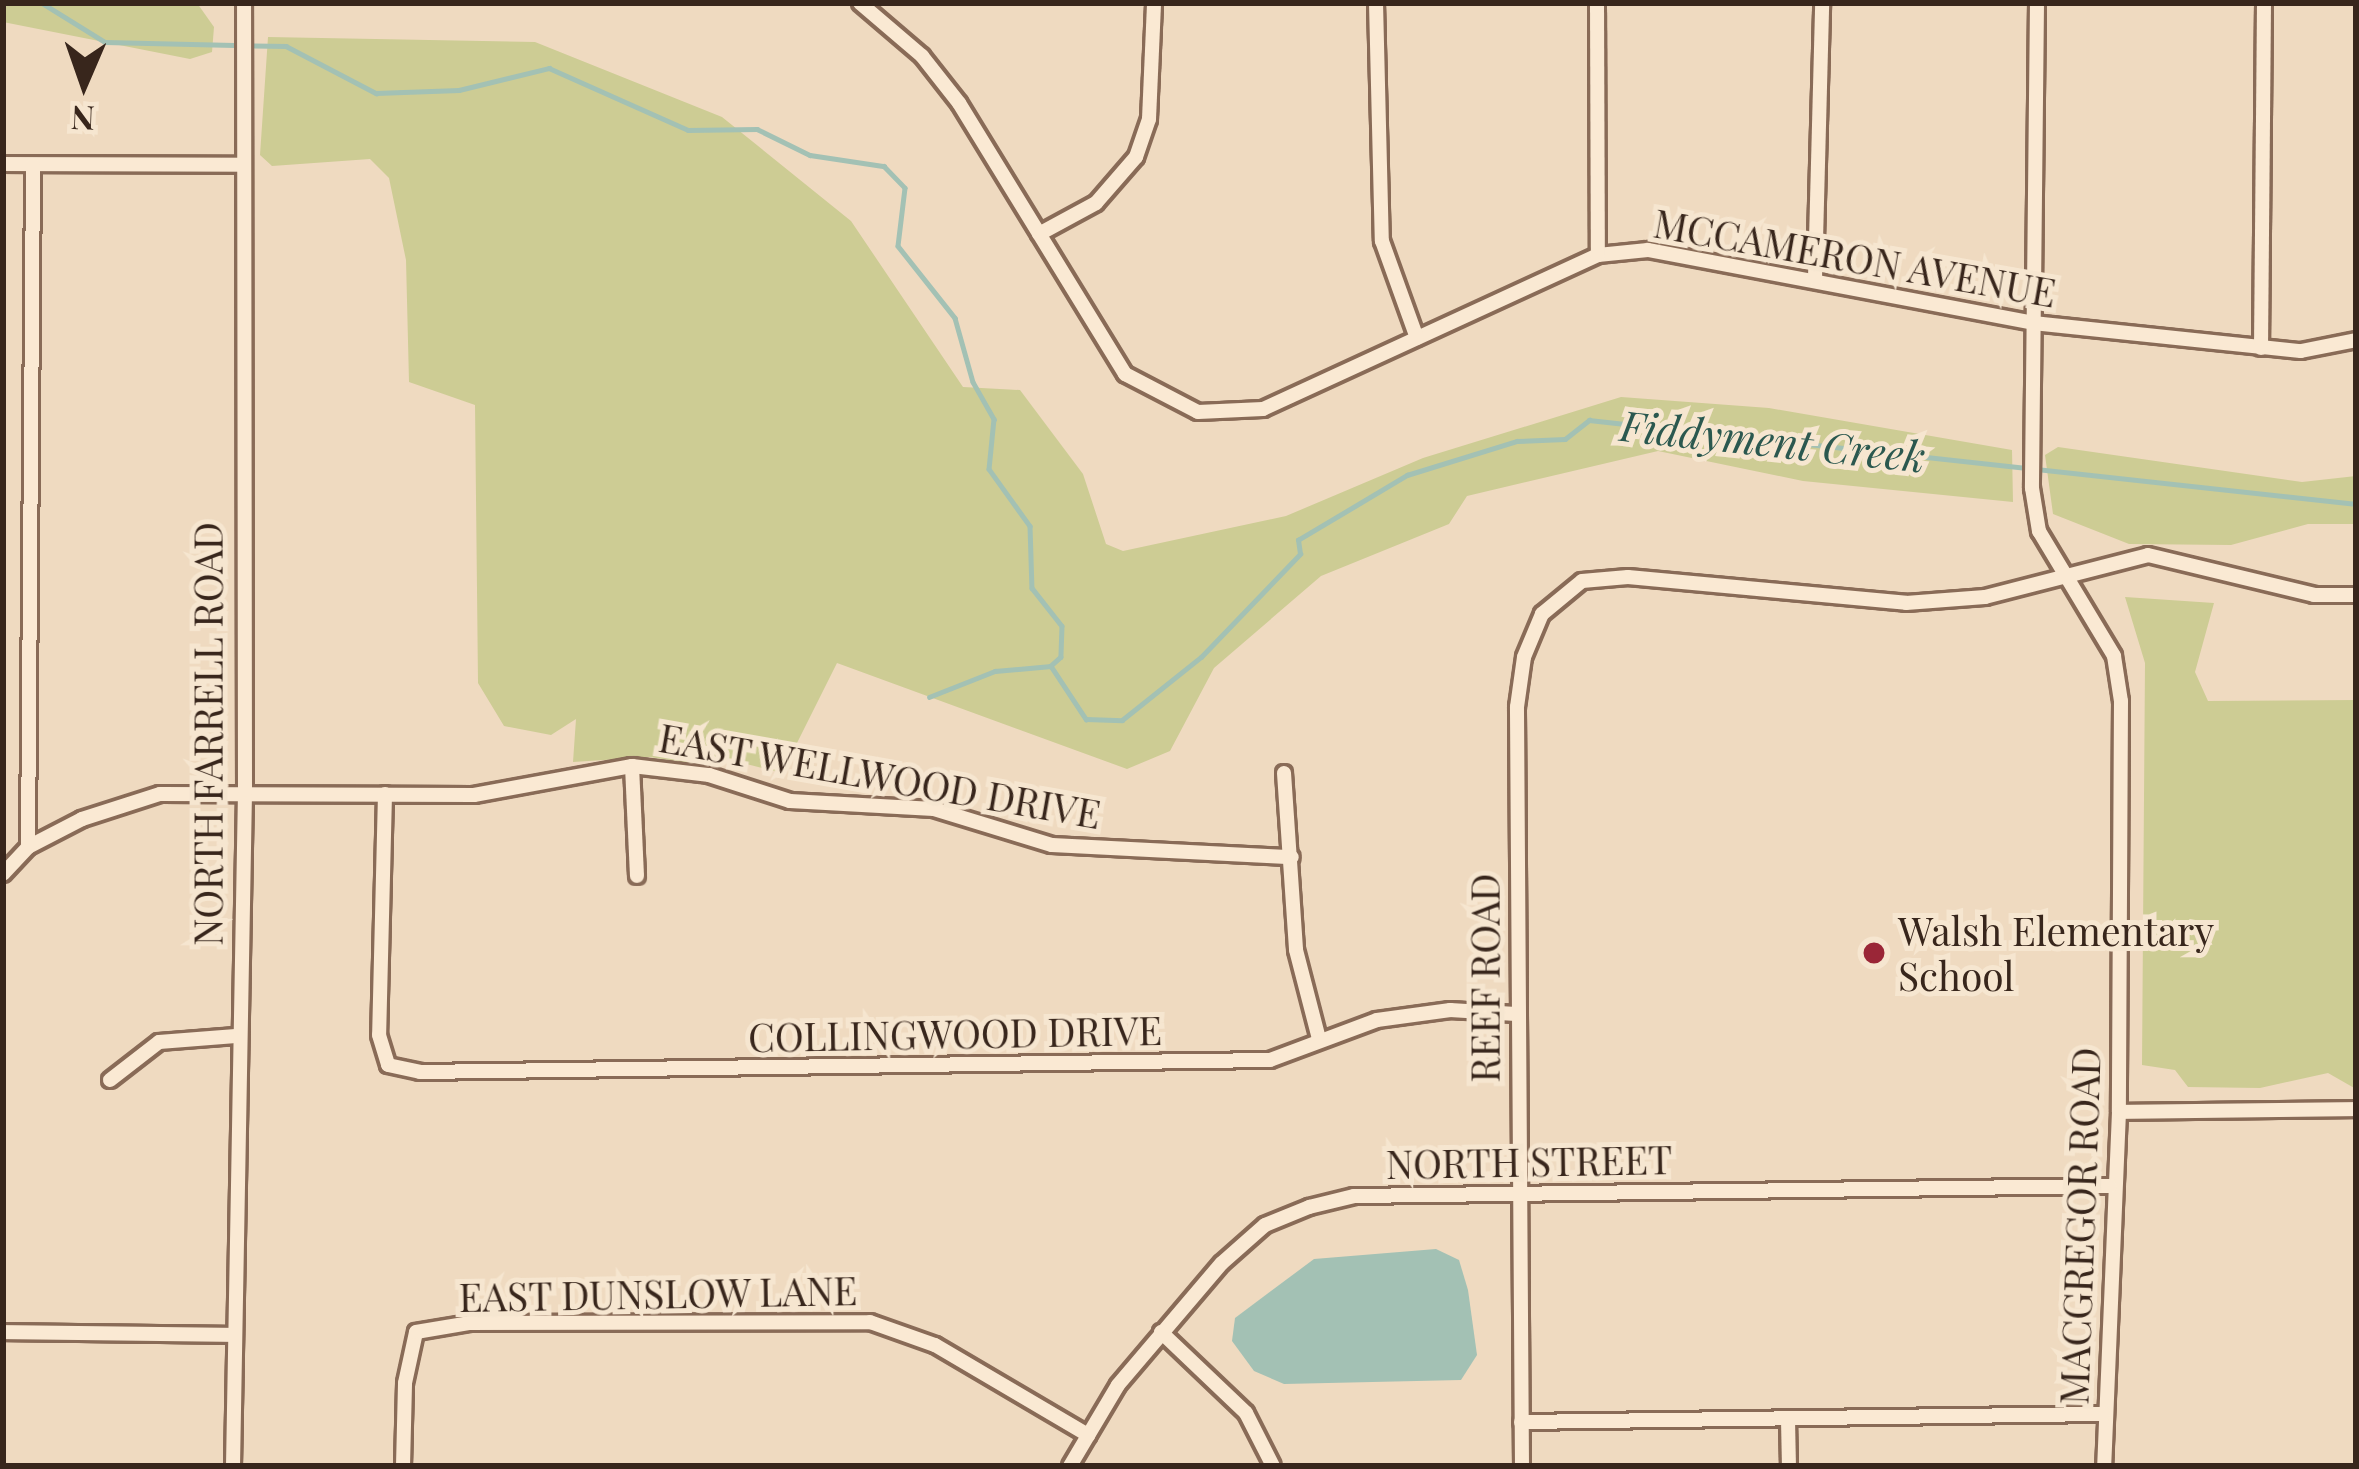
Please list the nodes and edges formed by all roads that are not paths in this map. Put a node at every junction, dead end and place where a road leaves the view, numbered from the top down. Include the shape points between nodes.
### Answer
1 (244, 3) edge
2 (860, 3) edge
3 (1154, 3) edge
4 (1376, 3) edge
5 (1598, 3) edge
6 (1822, 3) edge
7 (2037, 3) edge
8 (2264, 3) edge
9 (879, 9) edge
10 (3, 164) edge
11 (33, 165) junction
12 (244, 165) junction
13 (1039, 234) junction
14 (1598, 255) junction
15 (1815, 278) junction
16 (2033, 323) junction
17 (1417, 338) junction
18 (2356, 340) edge
19 (2260, 348) junction
20 (2064, 574) junction
21 (2356, 595) edge
22 (632, 766) junction
23 (1285, 772) dead end
24 (245, 790) junction
25 (385, 794) junction
26 (28, 847) junction
27 (1292, 857) junction
28 (3, 874) edge
29 (637, 876) dead end
30 (1516, 1013) junction
31 (236, 1036) junction
32 (1319, 1039) junction
33 (110, 1080) dead end
34 (2356, 1109) edge
35 (2119, 1112) junction
36 (2110, 1186) junction
37 (1519, 1196) junction
38 (1161, 1332) junction
39 (3, 1333) edge
40 (234, 1335) junction
41 (2104, 1414) junction
42 (1788, 1420) junction
43 (1521, 1422) junction
44 (1088, 1435) junction
45 (233, 1466) edge
46 (404, 1466) edge
47 (1070, 1466) edge
48 (1274, 1466) edge
49 (1522, 1466) edge
50 (1789, 1466) edge
51 (2104, 1466) edge

1 - 12 street, NORTH FARRELL ROAD
2 - 9 street, MCCAMERON AVENUE
3 - 13 street via 1149,119 1136,157 1096,203
4 - 17 street via 1382,241
5 - 14 street
6 - 15 street
7 - 16 street, MACGREGOR ROAD
8 - 19 street
9 - 13 street, MCCAMERON AVENUE via 959,103
10 - 11 street
11 - 12 street
11 - 26 street
12 - 24 street, NORTH FARRELL ROAD
13 - 17 street, MCCAMERON AVENUE via 1124,374 1184,408 1263,409
14 - 15 street, MCCAMERON AVENUE via 1648,250
14 - 17 street, MCCAMERON AVENUE
15 - 16 street, MCCAMERON AVENUE
16 - 19 street, MCCAMERON AVENUE
16 - 20 street, MACGREGOR ROAD via 2032,488 2039,531
18 - 19 street, MCCAMERON AVENUE via 2300,351
20 - 21 street, REEF ROAD via 2148,555 2314,595
20 - 30 street, REEF ROAD via 1985,597 1906,603 1651,579 1582,581 1542,614 1524,657
20 - 35 street, MACGREGOR ROAD via 2114,656 2121,701
22 - 25 street, EAST WELLWOOD DRIVE via 474,795
22 - 27 street, EAST WELLWOOD DRIVE via 709,775 790,801 934,809 1052,845
22 - 29 street
23 - 27 street
24 - 25 street, EAST WELLWOOD DRIVE
24 - 26 street, EAST WELLWOOD DRIVE via 135,799
24 - 31 street, NORTH FARRELL ROAD
25 - 32 street, COLLINGWOOD DRIVE via 380,1035 388,1065 420,1072 1207,1063 1270,1060
26 - 28 street
27 - 32 street via 1296,950
30 - 32 street, COLLINGWOOD DRIVE via 1432,1012
30 - 37 street, REEF ROAD
31 - 33 street via 159,1042
31 - 40 street, NORTH FARRELL ROAD
34 - 35 street
35 - 36 street, MACGREGOR ROAD
36 - 37 street, NORTH STREET
36 - 41 street, MACGREGOR ROAD
37 - 38 street, NORTH STREET via 1354,1196 1294,1213 1250,1238
37 - 43 street, REEF ROAD
38 - 44 street, NORTH STREET
38 - 48 street via 1246,1413
39 - 40 street
40 - 45 street, NORTH FARRELL ROAD
41 - 42 street
41 - 51 street, MACGREGOR ROAD
42 - 43 street
42 - 50 street
43 - 49 street, REEF ROAD
44 - 46 street, EAST DUNSLOW LANE via 935,1345 870,1322 470,1323 416,1332 405,1384
44 - 47 street, NORTH STREET

